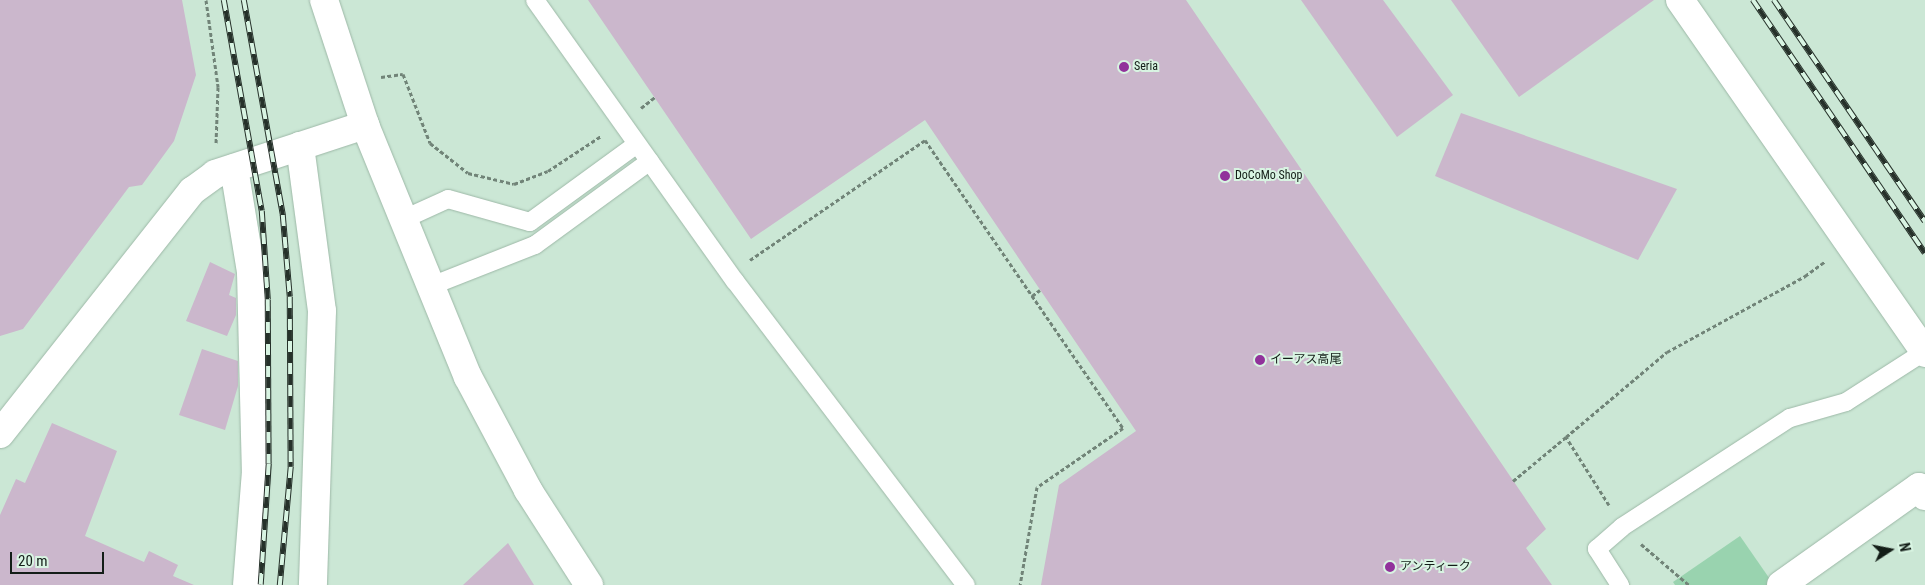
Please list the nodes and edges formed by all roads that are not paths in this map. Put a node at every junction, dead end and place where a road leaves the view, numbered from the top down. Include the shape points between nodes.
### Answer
1 (324, 0) edge
2 (534, 0) edge
3 (1680, 0) edge
4 (365, 125) junction
5 (638, 144) junction
6 (300, 146) junction
7 (650, 161) junction
8 (224, 171) junction
9 (404, 219) junction
10 (431, 286) junction
11 (1925, 353) edge
12 (0, 434) edge
13 (1925, 496) edge
14 (247, 585) edge
15 (313, 585) edge
16 (588, 585) edge
17 (966, 585) edge
18 (1620, 585) edge
19 (1781, 585) edge

1 - 4 street
2 - 5 lane
3 - 11 street
4 - 6 street
4 - 9 street
5 - 7 lane
5 - 9 lane via 530,222 448,198
6 - 8 street
6 - 15 street via 322,312
7 - 10 lane via 535,245
7 - 17 lane via 735,281
8 - 12 street via 192,190
8 - 14 street via 251,272 256,472
9 - 10 street
10 - 16 street via 468,376 491,420 528,490
11 - 18 lane via 1846,402 1790,418 1622,527 1597,549
13 - 19 street via 1919,487

